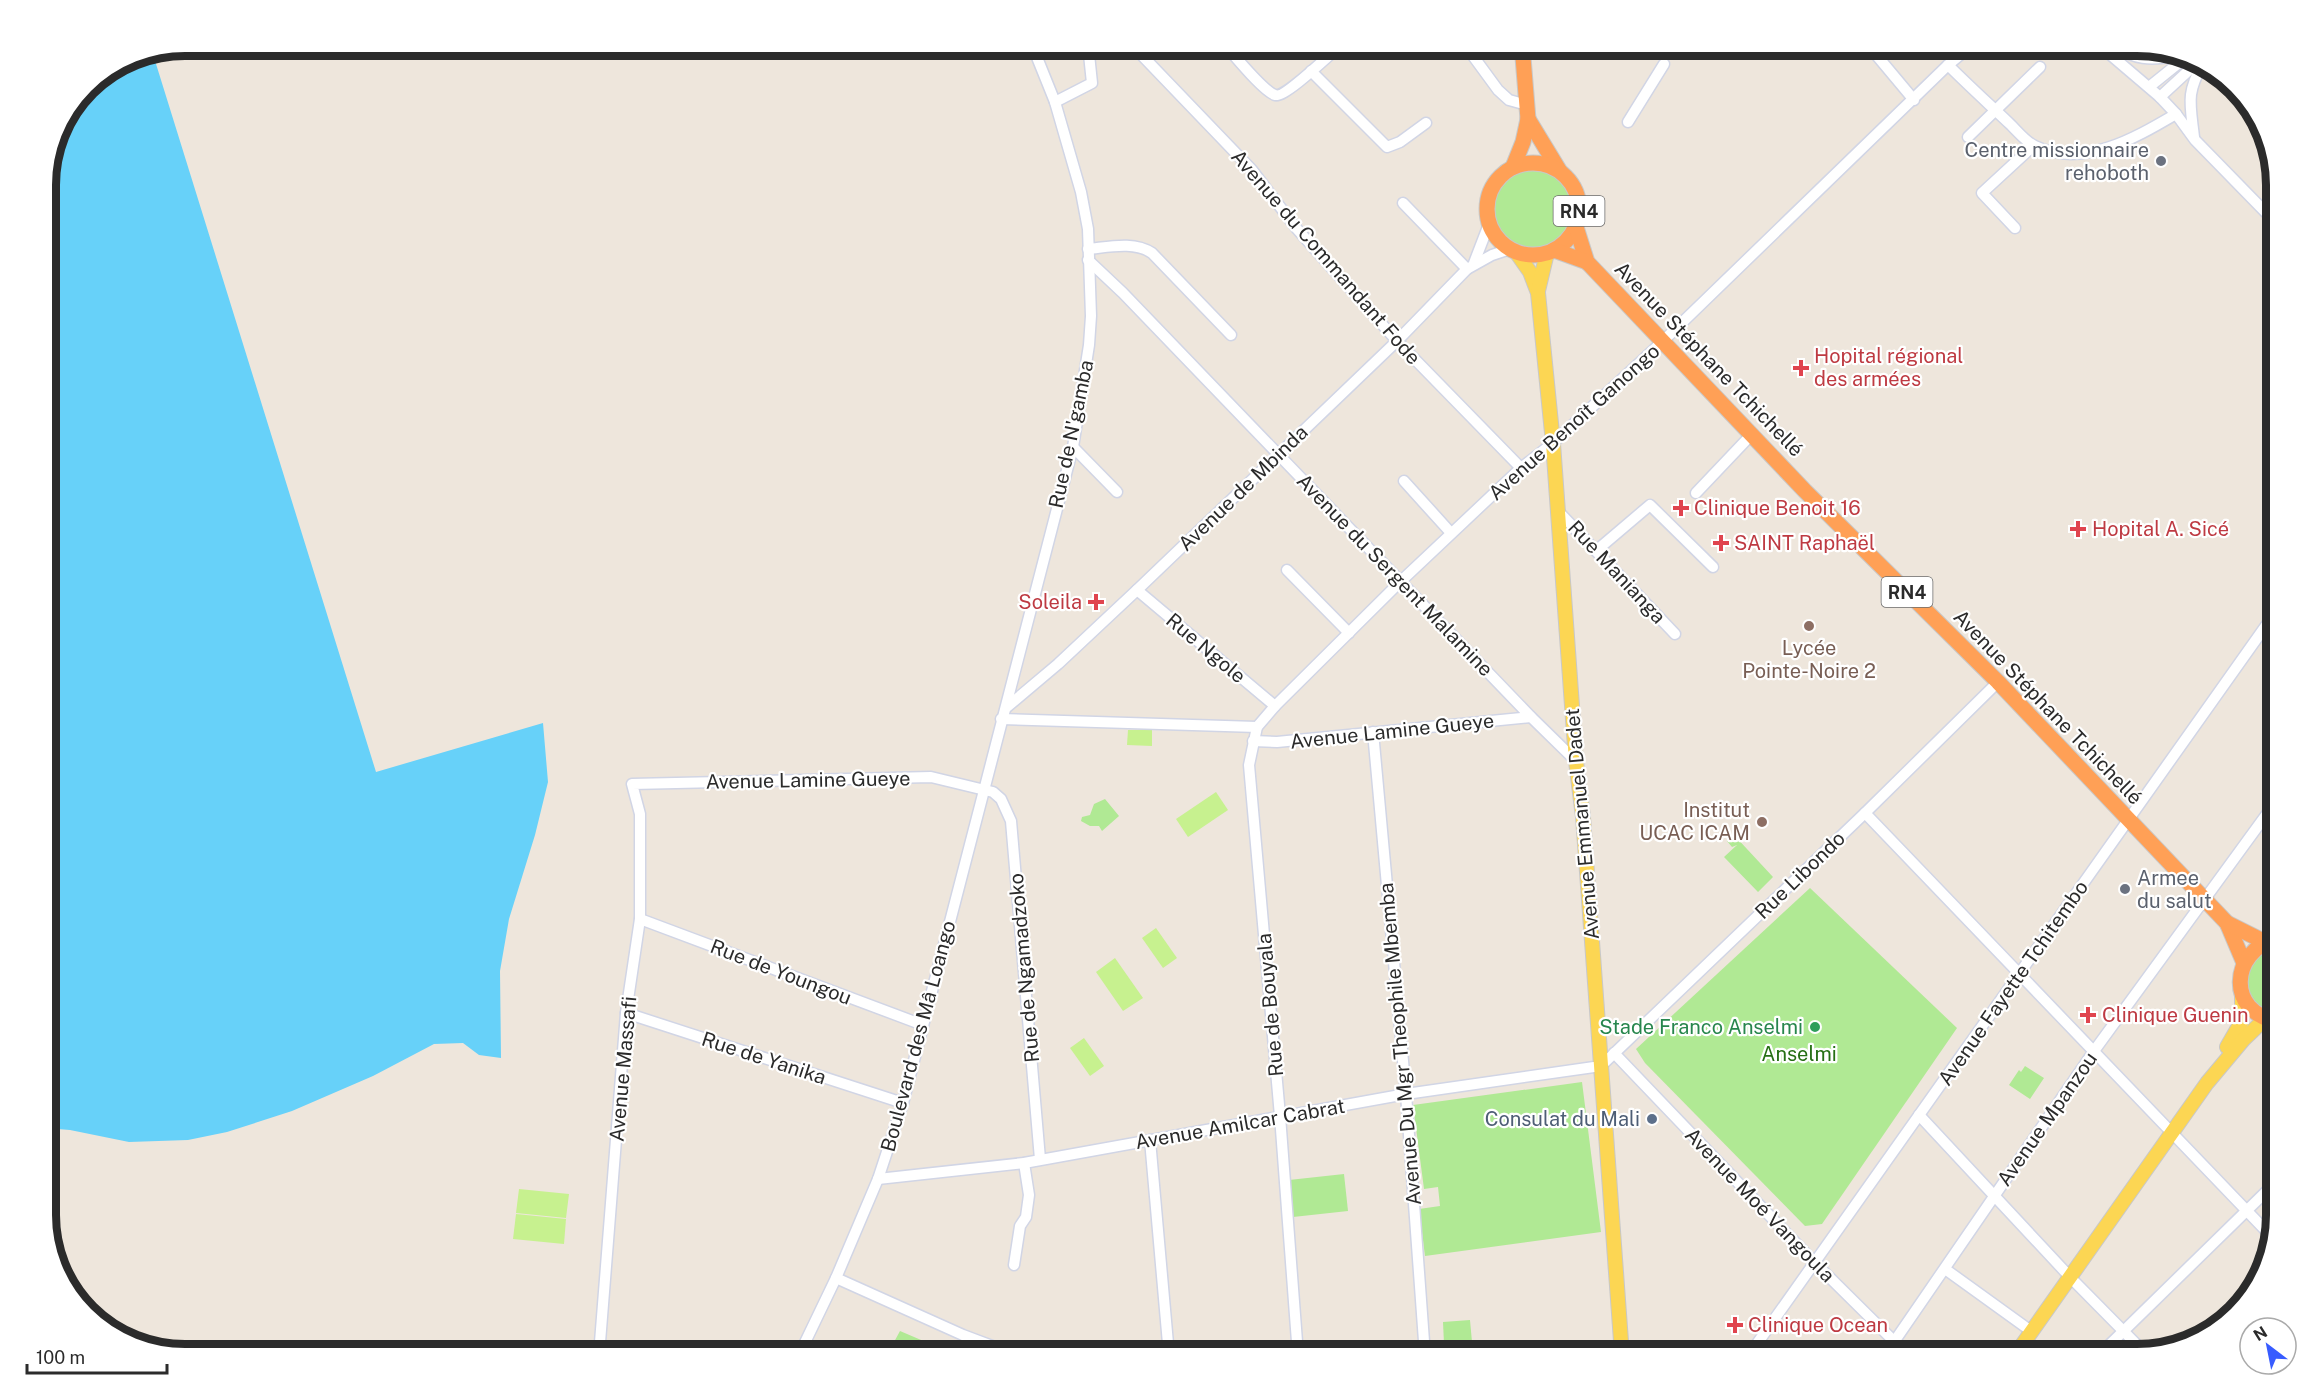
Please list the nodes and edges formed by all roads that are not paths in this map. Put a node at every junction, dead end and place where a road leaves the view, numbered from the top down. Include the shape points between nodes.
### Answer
1 (1036, 56) edge
2 (1089, 56) edge
3 (1143, 56) edge
4 (1236, 56) edge
5 (1328, 56) edge
6 (1473, 56) edge
7 (1523, 56) edge
8 (1877, 56) edge
9 (1959, 56) edge
10 (2112, 56) edge
11 (2135, 56) edge
12 (2161, 58) edge
13 (2179, 63) edge
14 (1664, 64) dead end
15 (1948, 65) junction
16 (2040, 67) dead end
17 (2193, 68) edge
18 (1311, 71) junction
19 (2197, 71) edge
20 (2149, 87) junction
21 (2160, 97) junction
22 (1914, 100) junction
23 (1055, 102) junction
24 (1996, 111) junction
25 (1527, 112) junction
26 (2176, 114) junction
27 (1629, 122) dead end
28 (1426, 123) dead end
29 (1968, 137) dead end
30 (2195, 140) junction
31 (2033, 146) junction
32 (1514, 167) junction
33 (1560, 171) junction
34 (1403, 203) dead end
35 (2266, 213) edge
36 (1489, 224) junction
37 (1576, 227) junction
38 (2015, 228) dead end
39 (1513, 251) junction
40 (1551, 252) junction
41 (1088, 254) junction
42 (1587, 262) junction
43 (1471, 266) junction
44 (1538, 293) junction
45 (1231, 335) dead end
46 (1396, 341) junction
47 (1662, 342) junction
48 (1752, 434) junction
49 (1553, 443) junction
50 (1073, 447) junction
51 (1279, 454) junction
52 (1521, 468) junction
53 (1404, 481) dead end
54 (1117, 492) dead end
55 (1696, 493) dead end
56 (1558, 511) junction
57 (1451, 533) junction
58 (1597, 550) junction
59 (1713, 567) dead end
60 (1287, 570) dead end
61 (1400, 582) junction
62 (1137, 590) junction
63 (2266, 626) edge
64 (1349, 633) junction
65 (1675, 634) dead end
66 (1998, 682) junction
67 (1275, 706) junction
68 (1006, 707) junction
69 (1531, 717) junction
70 (1001, 719) junction
71 (1257, 727) junction
72 (1373, 732) junction
73 (1253, 741) junction
74 (1576, 761) junction
75 (632, 784) joint
76 (983, 789) junction
77 (1865, 813) junction
78 (2266, 815) edge
79 (2128, 820) junction
80 (2205, 900) junction
81 (640, 919) junction
82 (2227, 923) junction
83 (2266, 938) edge
84 (2266, 943) edge
85 (2244, 963) junction
86 (2019, 975) junction
87 (2242, 993) junction
88 (626, 1013) junction
89 (2266, 1017) edge
90 (2266, 1024) edge
91 (923, 1025) junction
92 (2094, 1051) junction
93 (1614, 1053) junction
94 (1601, 1066) junction
95 (2206, 1083) junction
96 (1406, 1094) junction
97 (903, 1103) junction
98 (1919, 1115) junction
99 (1280, 1116) junction
100 (2171, 1132) junction
101 (1150, 1140) junction
102 (1040, 1159) junction
103 (1024, 1163) junction
104 (878, 1179) junction
105 (2266, 1192) edge
106 (1994, 1196) junction
107 (2247, 1211) junction
108 (2265, 1230) edge
109 (1814, 1262) junction
110 (1014, 1265) dead end
111 (1945, 1269) junction
112 (2070, 1276) junction
113 (836, 1278) junction
114 (2031, 1331) junction
115 (2124, 1331) junction
116 (1895, 1342) junction
117 (600, 1345) edge
118 (804, 1345) edge
119 (990, 1345) edge
120 (1168, 1345) edge
121 (1297, 1345) edge
122 (1424, 1345) edge
123 (1621, 1345) edge
124 (1756, 1345) edge
125 (1893, 1345) edge
126 (1898, 1345) edge
127 (2022, 1345) edge
128 (2109, 1345) edge
129 (2137, 1345) edge

1 - 23 street, Rue de N'gamba
2 - 23 street via 1092,83
3 - 46 street, Avenue du Commandant Fode via 1252,170 1297,229
4 - 18 street via 1274,95 1283,95
5 - 18 street
6 - 25 street via 1498,90
7 - 25 highway, RN4
8 - 22 street
9 - 15 street, Avenue Benoît Ganongo
10 - 20 street
11 - 12 street
13 - 20 street
14 - 27 street
15 - 22 street, Avenue Benoît Ganongo
15 - 24 street
16 - 24 street
17 - 21 street
18 - 28 street via 1387,147
19 - 30 street via 2190,103
20 - 21 street
21 - 26 street
22 - 47 street, Avenue Benoît Ganongo
23 - 41 street, Rue de N'gamba via 1082,192
24 - 29 street
24 - 31 street
25 - 32 highway, RN4 via 1523,142
25 - 33 highway, RN4
26 - 30 street
26 - 31 street via 2137,137 2106,149 2055,152
30 - 35 street
31 - 38 street via 1982,193
32 - 33 highway, RN4 via 1545,164
32 - 36 highway, RN4 via 1490,191 1486,207
33 - 37 highway, RN4 via 1578,196 1580,212
34 - 43 street
36 - 39 highway via 1501,243
36 - 43 street, Avenue de Mbinda
37 - 40 highway, RN4
37 - 42 highway, Avenue Stéphane Tchichellé / RN4
39 - 40 highway, RN4 via 1526,255
39 - 43 street, Avenue de Mbinda
39 - 44 main road, Avenue Emmanuel Dadet via 1530,272
40 - 42 highway, Avenue Stéphane Tchichellé / RN4
40 - 44 main road, Avenue Emmanuel Dadet
41 - 45 street via 1121,246 1144,248
41 - 50 street, Rue de N'gamba via 1089,345
41 - 51 street, Avenue du Sergent Malamine
42 - 47 highway, Avenue Stéphane Tchichellé / RN4
43 - 46 street, Avenue de Mbinda
44 - 49 main road, Avenue Emmanuel Dadet
46 - 51 street, Avenue de Mbinda
46 - 52 street, Avenue du Commandant Fode
47 - 48 highway, Avenue Stéphane Tchichellé / RN4
47 - 49 street, Avenue Benoît Ganongo
48 - 55 street
48 - 66 highway, Avenue Stéphane Tchichellé / RN4
49 - 52 street, Avenue Benoît Ganongo
49 - 56 main road, Avenue Emmanuel Dadet
50 - 54 street
50 - 68 street, Rue de N'gamba
51 - 61 street, Avenue du Sergent Malamine
51 - 62 street, Avenue de Mbinda
52 - 57 street, Avenue Benoît Ganongo
53 - 57 street
56 - 58 street, Rue Manianga
56 - 74 main road, Avenue Emmanuel Dadet
57 - 61 street, Avenue Benoît Ganongo
58 - 59 street via 1650,505
58 - 65 street, Rue Manianga
60 - 64 street
61 - 64 street, Avenue Benoît Ganongo
61 - 69 street, Avenue du Sergent Malamine
62 - 67 street, Rue Ngole
62 - 68 street, Avenue de Mbinda
63 - 79 street, Avenue Fayette Tchitembo
64 - 67 street, Avenue Benoît Ganongo
66 - 77 street, Rue Libondo
66 - 79 highway, Avenue Stéphane Tchichellé / RN4
67 - 71 street, Avenue Benoît Ganongo
68 - 70 street, Boulevard des Mâ Loango
69 - 72 street, Avenue Lamine Gueye
69 - 74 street, Avenue du Sergent Malamine
70 - 71 street
70 - 76 street, Boulevard des Mâ Loango
71 - 73 street, Rue de Bouyala
72 - 73 street, Avenue Lamine Gueye
72 - 96 street, Avenue Du Mgr Theophile Mbemba
73 - 99 street, Rue de Bouyala via 1249,765 1251,795
74 - 94 main road, Avenue Emmanuel Dadet
75 - 76 street, Avenue Lamine Gueye via 931,777
75 - 81 street, Avenue Massafi via 640,814
76 - 91 street, Boulevard des Mâ Loango
76 - 102 street, Rue de Ngamadzoko via 1001,799 1011,821
77 - 86 street
77 - 93 street, Rue Libondo
78 - 80 street, Avenue Mpanzou
79 - 80 highway, Avenue Stéphane Tchichellé / RN4
79 - 86 street, Avenue Fayette Tchitembo
80 - 82 highway, Avenue Stéphane Tchichellé / RN4
80 - 92 street, Avenue Mpanzou
81 - 88 street, Avenue Massafi
81 - 91 street, Rue de Youngou
82 - 83 highway, Avenue Stéphane Tchichellé / RN4
82 - 85 highway, Avenue Stéphane Tchichellé / RN4
84 - 85 highway, RN4 via 2249,954
85 - 87 highway, RN4
86 - 92 street
86 - 98 street, Avenue Fayette Tchitembo
87 - 89 highway via 2247,1004
87 - 95 main road via 2239,1029
88 - 97 street, Rue de Yanika
88 - 117 street, Avenue Massafi
90 - 95 main road via 2243,1040
91 - 97 street, Boulevard des Mâ Loango
92 - 100 street
92 - 106 street, Avenue Mpanzou
93 - 94 street, Rue Libondo
93 - 109 street, Avenue Moé Vangoula
94 - 96 street, Avenue Amilcar Cabrat
94 - 123 main road, Avenue Emmanuel Dadet
95 - 100 main road
96 - 99 street, Avenue Amilcar Cabrat
96 - 122 street, Avenue Du Mgr Theophile Mbemba
97 - 104 street, Boulevard des Mâ Loango
98 - 106 street
98 - 109 street, Avenue Fayette Tchitembo
99 - 101 street, Avenue Amilcar Cabrat
99 - 121 street, Rue de Bouyala
100 - 107 street
100 - 112 main road
101 - 102 street, Avenue Amilcar Cabrat
101 - 120 street
102 - 103 street, Avenue Amilcar Cabrat
103 - 104 street, Avenue Amilcar Cabrat
103 - 110 street via 1029,1195
104 - 113 street, Boulevard des Mâ Loango
105 - 107 street
106 - 111 street, Avenue Mpanzou
106 - 112 street
107 - 108 street
107 - 115 street
109 - 116 street, Avenue Moé Vangoula
109 - 124 street, Avenue Fayette Tchitembo
111 - 114 street
111 - 116 street, Avenue Mpanzou
112 - 114 main road
112 - 115 street
113 - 118 street, Boulevard des Mâ Loango
113 - 119 street
114 - 127 main road
115 - 128 street
115 - 129 street
116 - 125 street, Avenue Mpanzou
116 - 126 street, Avenue Moé Vangoula

